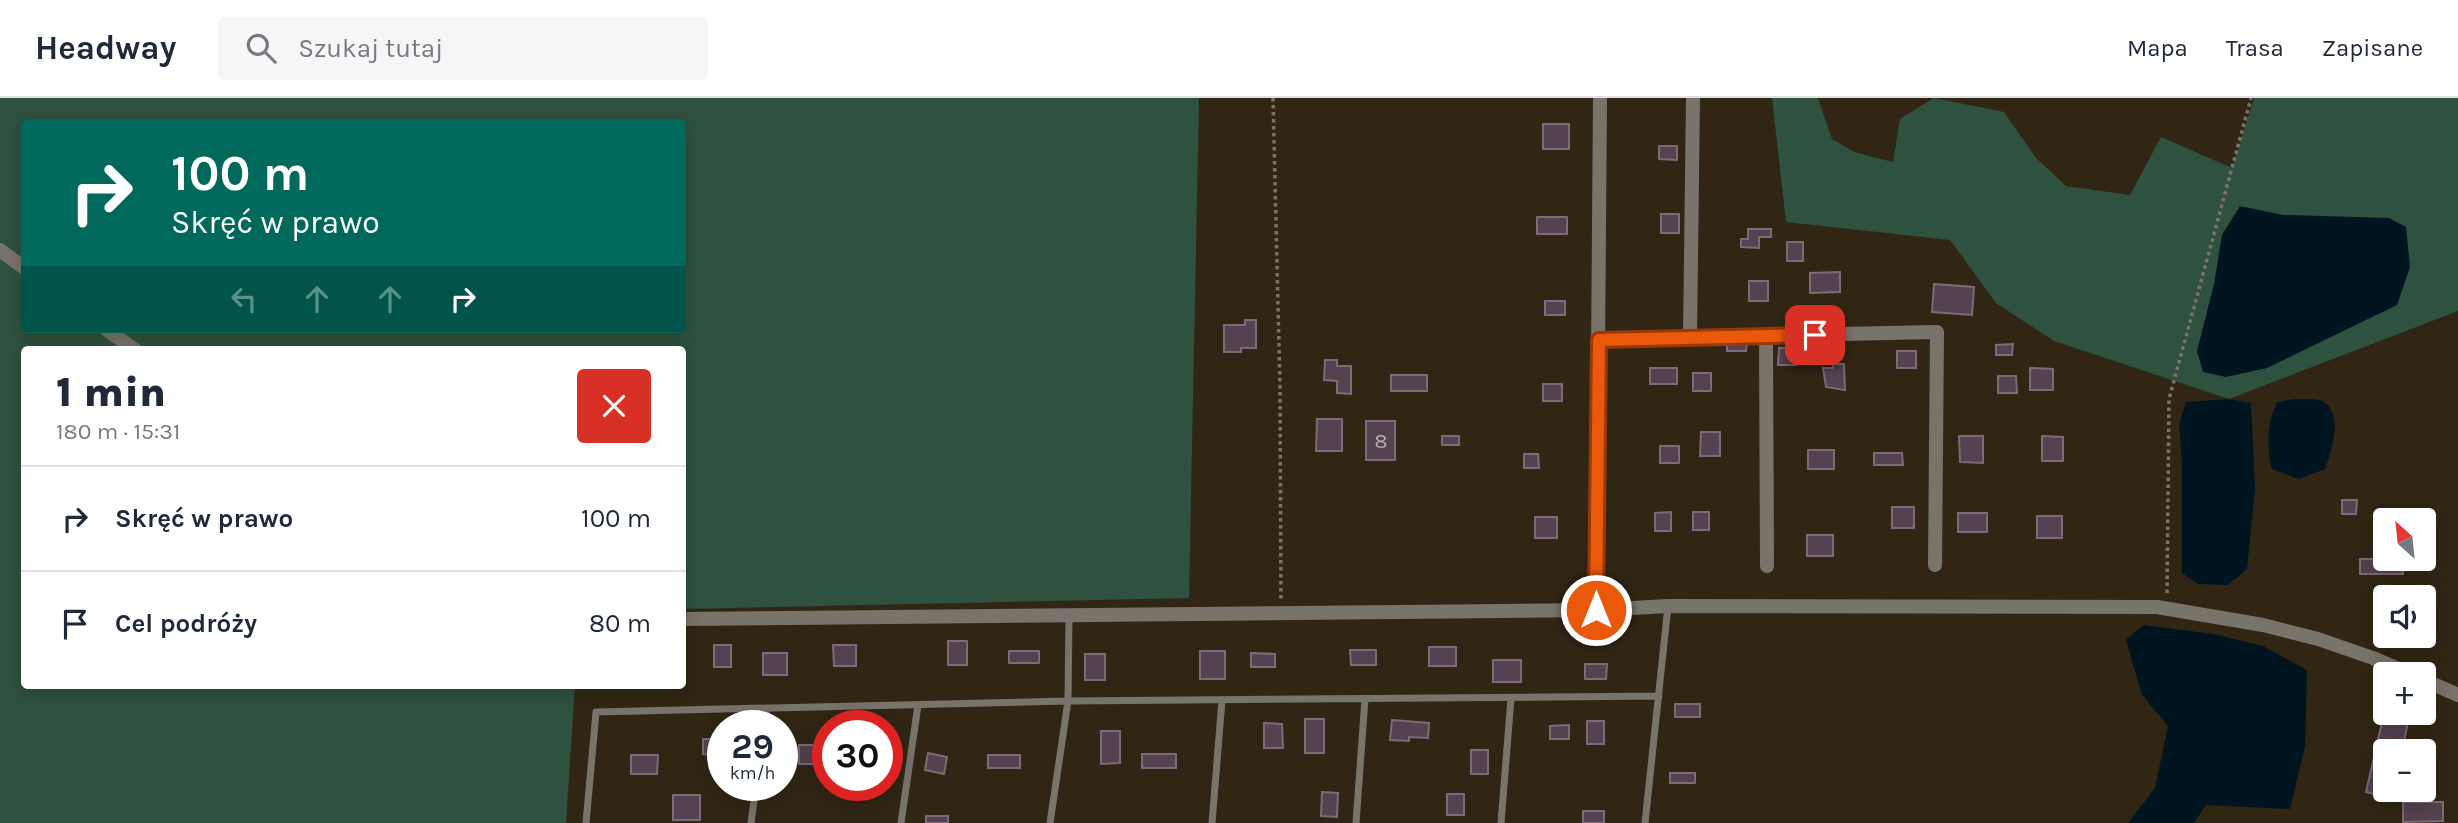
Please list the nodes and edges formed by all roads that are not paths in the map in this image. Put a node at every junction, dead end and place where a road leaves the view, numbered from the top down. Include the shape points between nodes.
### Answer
1 (1600, 98) edge
2 (1693, 98) edge
3 (0, 250) edge
4 (21, 266) edge
5 (112, 333) edge
6 (1766, 336) junction
7 (1690, 338) junction
8 (1599, 340) junction
9 (129, 346) edge
10 (1935, 565) dead end
11 (1767, 566) dead end
12 (1668, 606) junction
13 (1596, 610) junction
14 (1069, 617) junction
15 (686, 620) edge
16 (2382, 662) edge
17 (2436, 685) edge
18 (2458, 695) edge
19 (1659, 696) junction
20 (1511, 698) junction
21 (1365, 699) junction
22 (1222, 700) junction
23 (1068, 701) junction
24 (918, 705) junction
25 (767, 708) joint
26 (754, 801) edge
27 (586, 823) edge
28 (751, 823) edge
29 (901, 823) edge
30 (1050, 823) edge
31 (1212, 823) edge
32 (1356, 823) edge
33 (1501, 823) edge
34 (1645, 823) edge

1 - 8 street
2 - 7 street
3 - 4 street
5 - 9 street
6 - 7 street
6 - 10 street via 1937,332
6 - 11 street
7 - 8 street
8 - 13 street
12 - 13 street
12 - 16 street via 2167,608 2263,625
12 - 19 lane
13 - 14 street
14 - 15 street
14 - 23 lane
17 - 18 street
19 - 20 lane
19 - 34 lane
20 - 21 lane
20 - 33 lane
21 - 22 lane
21 - 32 lane
22 - 23 lane
22 - 31 lane
23 - 24 lane
23 - 30 lane
24 - 25 lane
24 - 29 lane
25 - 27 lane via 596,712
26 - 28 lane

